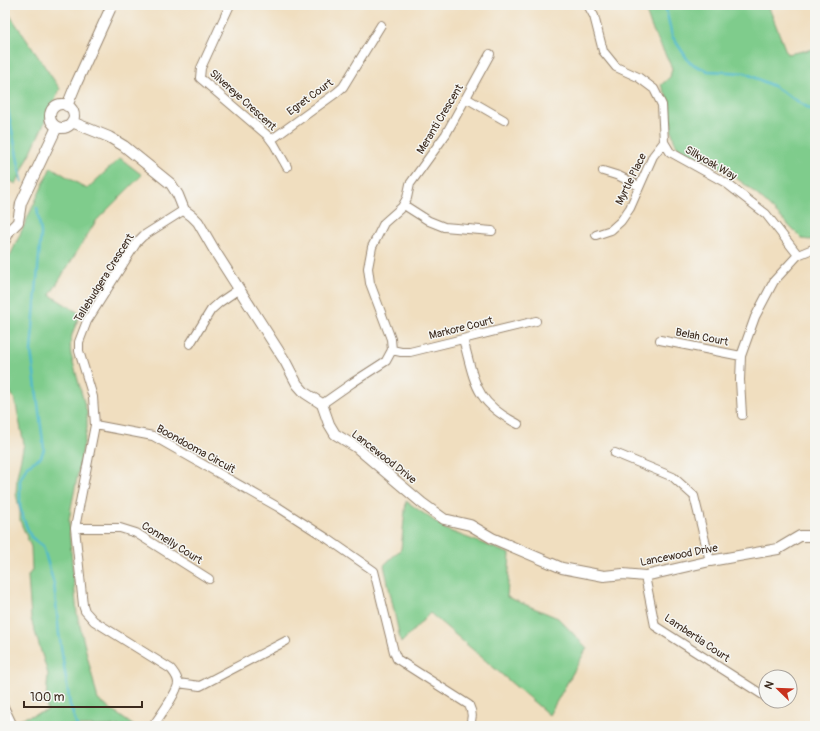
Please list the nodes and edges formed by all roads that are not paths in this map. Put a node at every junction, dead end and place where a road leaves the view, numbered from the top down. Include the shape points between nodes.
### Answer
1 (112, 5) edge
2 (230, 5) edge
3 (588, 5) edge
4 (381, 25) dead end
5 (490, 54) dead end
6 (466, 98) junction
7 (67, 106) junction
8 (504, 120) dead end
9 (72, 122) junction
10 (57, 127) junction
11 (271, 140) junction
12 (664, 142) junction
13 (286, 167) dead end
14 (603, 171) dead end
15 (639, 186) junction
16 (404, 205) junction
17 (184, 210) junction
18 (492, 231) dead end
19 (6, 233) edge
20 (596, 235) dead end
21 (815, 248) edge
22 (5, 250) edge
23 (798, 255) junction
24 (239, 289) junction
25 (536, 321) dead end
26 (463, 339) junction
27 (660, 340) dead end
28 (190, 344) dead end
29 (392, 350) junction
30 (740, 356) junction
31 (322, 404) junction
32 (742, 415) dead end
33 (518, 424) dead end
34 (95, 425) junction
35 (615, 453) dead end
36 (75, 528) junction
37 (815, 536) edge
38 (710, 561) junction
39 (645, 576) junction
40 (209, 579) dead end
41 (286, 641) dead end
42 (178, 683) junction
43 (758, 691) edge
44 (5, 709) edge
45 (13, 726) edge
46 (154, 726) edge
47 (469, 726) edge

1 - 7 street
2 - 11 street, Silvereye Crescent via 201,68 200,78
3 - 12 street via 594,16 603,51 616,67 638,77 654,89 662,104
4 - 11 street, Egret Court via 343,86
5 - 6 street, Meranti Crescent
6 - 8 street
6 - 16 street, Meranti Crescent via 440,144 410,184
7 - 9 street via 73,113
7 - 10 street via 58,105 51,111 50,120
9 - 10 street via 65,128
9 - 17 street via 124,146 171,184
10 - 19 street via 21,203 18,222
11 - 13 street, Silvereye Crescent
12 - 15 street, Myrtle Place via 653,156
12 - 23 street, Silkyoak Way via 670,152 726,183 766,214
14 - 15 street
15 - 20 street, Myrtle Place via 630,208 621,221 611,230
16 - 18 street via 444,227
16 - 29 street via 381,227 372,247 368,268 372,291 391,339
17 - 24 street via 198,222
17 - 34 street, Tallebudgera Crescent via 137,242 82,332 79,351 92,397
19 - 22 street
21 - 23 street
23 - 30 street via 774,281 755,317
24 - 28 street via 211,310
24 - 31 street via 285,360 297,384 305,393
25 - 26 street, Markore Court
26 - 29 street, Markore Court via 410,352
26 - 33 street via 472,375 481,395 499,414
27 - 30 street, Belah Court
29 - 31 street via 382,364
30 - 32 street
31 - 39 street, Lancewood Drive via 335,434 356,447 444,519 470,525 492,538 562,568 604,576
34 - 36 street
34 - 47 street, Boondooma Circuit via 153,436 278,507 374,570 397,659 469,706 472,721
35 - 38 street via 673,477 694,496
36 - 40 street, Connelly Court via 128,529 136,532
36 - 42 street via 82,596 88,616 171,669
37 - 38 street, Lancewood Drive via 800,536 778,549
38 - 39 street, Lancewood Drive
39 - 43 street, Lambertia Court via 655,626
41 - 42 street via 200,686
42 - 46 street
44 - 45 street

